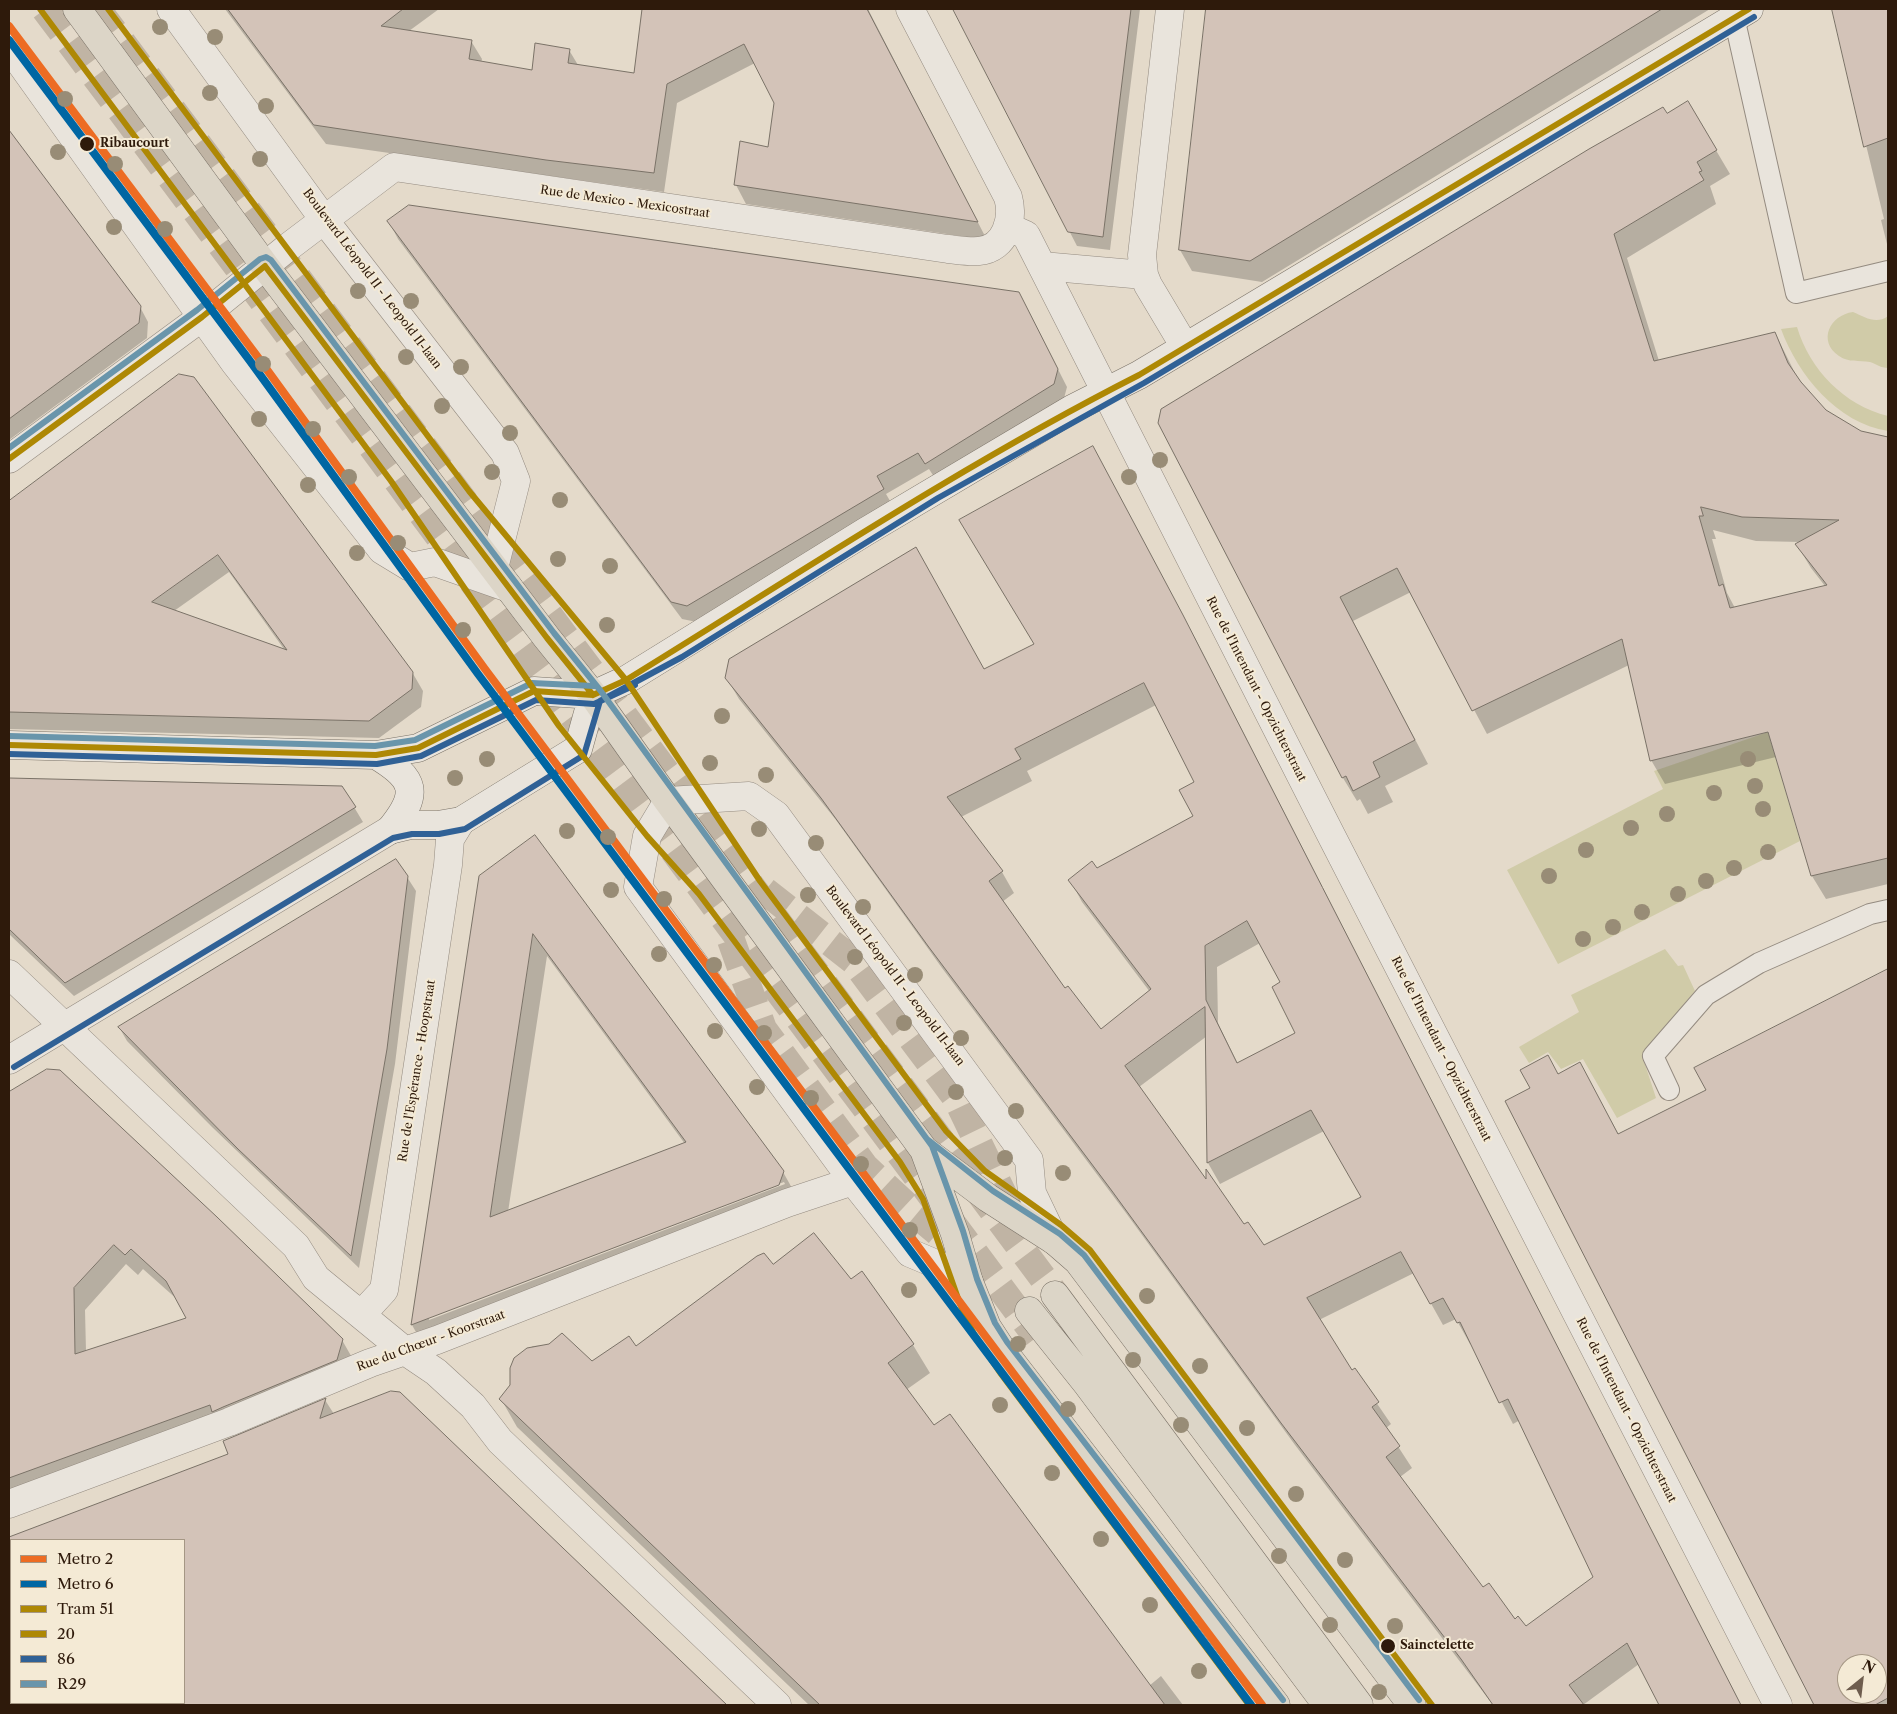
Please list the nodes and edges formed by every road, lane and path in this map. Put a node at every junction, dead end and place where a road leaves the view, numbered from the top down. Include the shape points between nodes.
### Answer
1 (78, 9) edge
2 (170, 9) edge
3 (910, 9) edge
4 (1170, 9) edge
5 (1742, 13) edge
6 (9, 47) edge
7 (325, 221) junction
8 (1008, 227) junction
9 (265, 266) junction
10 (1042, 266) junction
11 (1888, 271) edge
12 (1144, 275) junction
13 (202, 317) junction
14 (1184, 347) junction
15 (1106, 392) junction
16 (9, 459) edge
17 (501, 578) junction
18 (593, 695) junction
19 (9, 745) edge
20 (376, 755) junction
21 (668, 801) junction
22 (461, 821) junction
23 (390, 830) junction
24 (1888, 910) edge
25 (9, 974) edge
26 (66, 1026) junction
27 (9, 1060) edge
28 (1669, 1090) dead end
29 (924, 1150) junction
30 (853, 1181) junction
31 (1055, 1241) junction
32 (969, 1282) junction
33 (1055, 1295) tunnel mouth
34 (1029, 1311) tunnel mouth
35 (361, 1315) junction
36 (404, 1351) junction
37 (9, 1504) edge
38 (777, 1705) edge
39 (1276, 1705) edge
40 (1327, 1705) edge
41 (1359, 1705) edge
42 (1412, 1705) edge
43 (1778, 1705) edge

1 - 9 main road, Boulevard Léopold II - Leopold II-laan
2 - 7 street, Boulevard Léopold II - Leopold II-laan
3 - 8 street via 1008,197 1011,218
4 - 12 street via 1142,255
5 - 11 lane via 1796,293
5 - 14 street
6 - 13 street
7 - 8 street, Rue de Mexico - Mexicostraat via 394,167 948,250 988,249 998,242
7 - 9 street, Rue de Mexico - Mexicostraat
7 - 17 street, Boulevard Léopold II - Leopold II-laan via 505,453 516,481
8 - 10 street, Rue de l'Intendant - Opzichterstraat via 1026,235
9 - 13 street, Rue de Mexico - Mexicostraat
9 - 17 main road, Boulevard Léopold II - Leopold II-laan
10 - 12 street
10 - 15 street, Rue de l'Intendant - Opzichterstraat
12 - 14 street
13 - 16 street, Rue de Mexico - Mexicostraat
13 - 17 street via 382,550 410,566 434,562
14 - 15 street
15 - 18 street via 864,532 652,665
15 - 43 street, Rue de l'Intendant - Opzichterstraat
17 - 18 main road, Boulevard Léopold II - Leopold II-laan
18 - 20 street via 534,691 418,748
18 - 21 main road, Boulevard Léopold II - Leopold II-laan
18 - 22 street via 578,749
19 - 20 street
20 - 23 street via 405,776 410,788 409,803
21 - 29 main road, Boulevard Léopold II - Leopold II-laan
21 - 30 street via 647,836 638,887
21 - 31 street, Boulevard Léopold II - Leopold II-laan via 749,796 776,815 1029,1160 1032,1193
22 - 23 street
22 - 35 street, Rue de l'Espérance - Hoopstraat via 450,839 384,1290
23 - 26 street
24 - 28 lane via 1870,914 1759,963 1706,995 1653,1056
25 - 26 street
26 - 27 street
26 - 35 street via 296,1246 316,1278
29 - 31 main road, Boulevard Léopold II - Leopold II-laan via 988,1198
29 - 32 main road, Boulevard Léopold II - Leopold II-laan via 941,1192
30 - 32 street via 910,1253
30 - 36 street, Rue du Chœur - Koorstraat via 787,1203
31 - 42 main road, Boulevard Léopold II - Leopold II-laan via 1078,1261
32 - 39 main road, Boulevard Léopold II - Leopold II-laan via 987,1327 1000,1347
33 - 41 main road
34 - 40 main road
35 - 36 street
36 - 37 street, Rue du Chœur - Koorstraat via 229,1422
36 - 38 street via 436,1372 473,1406 500,1441

